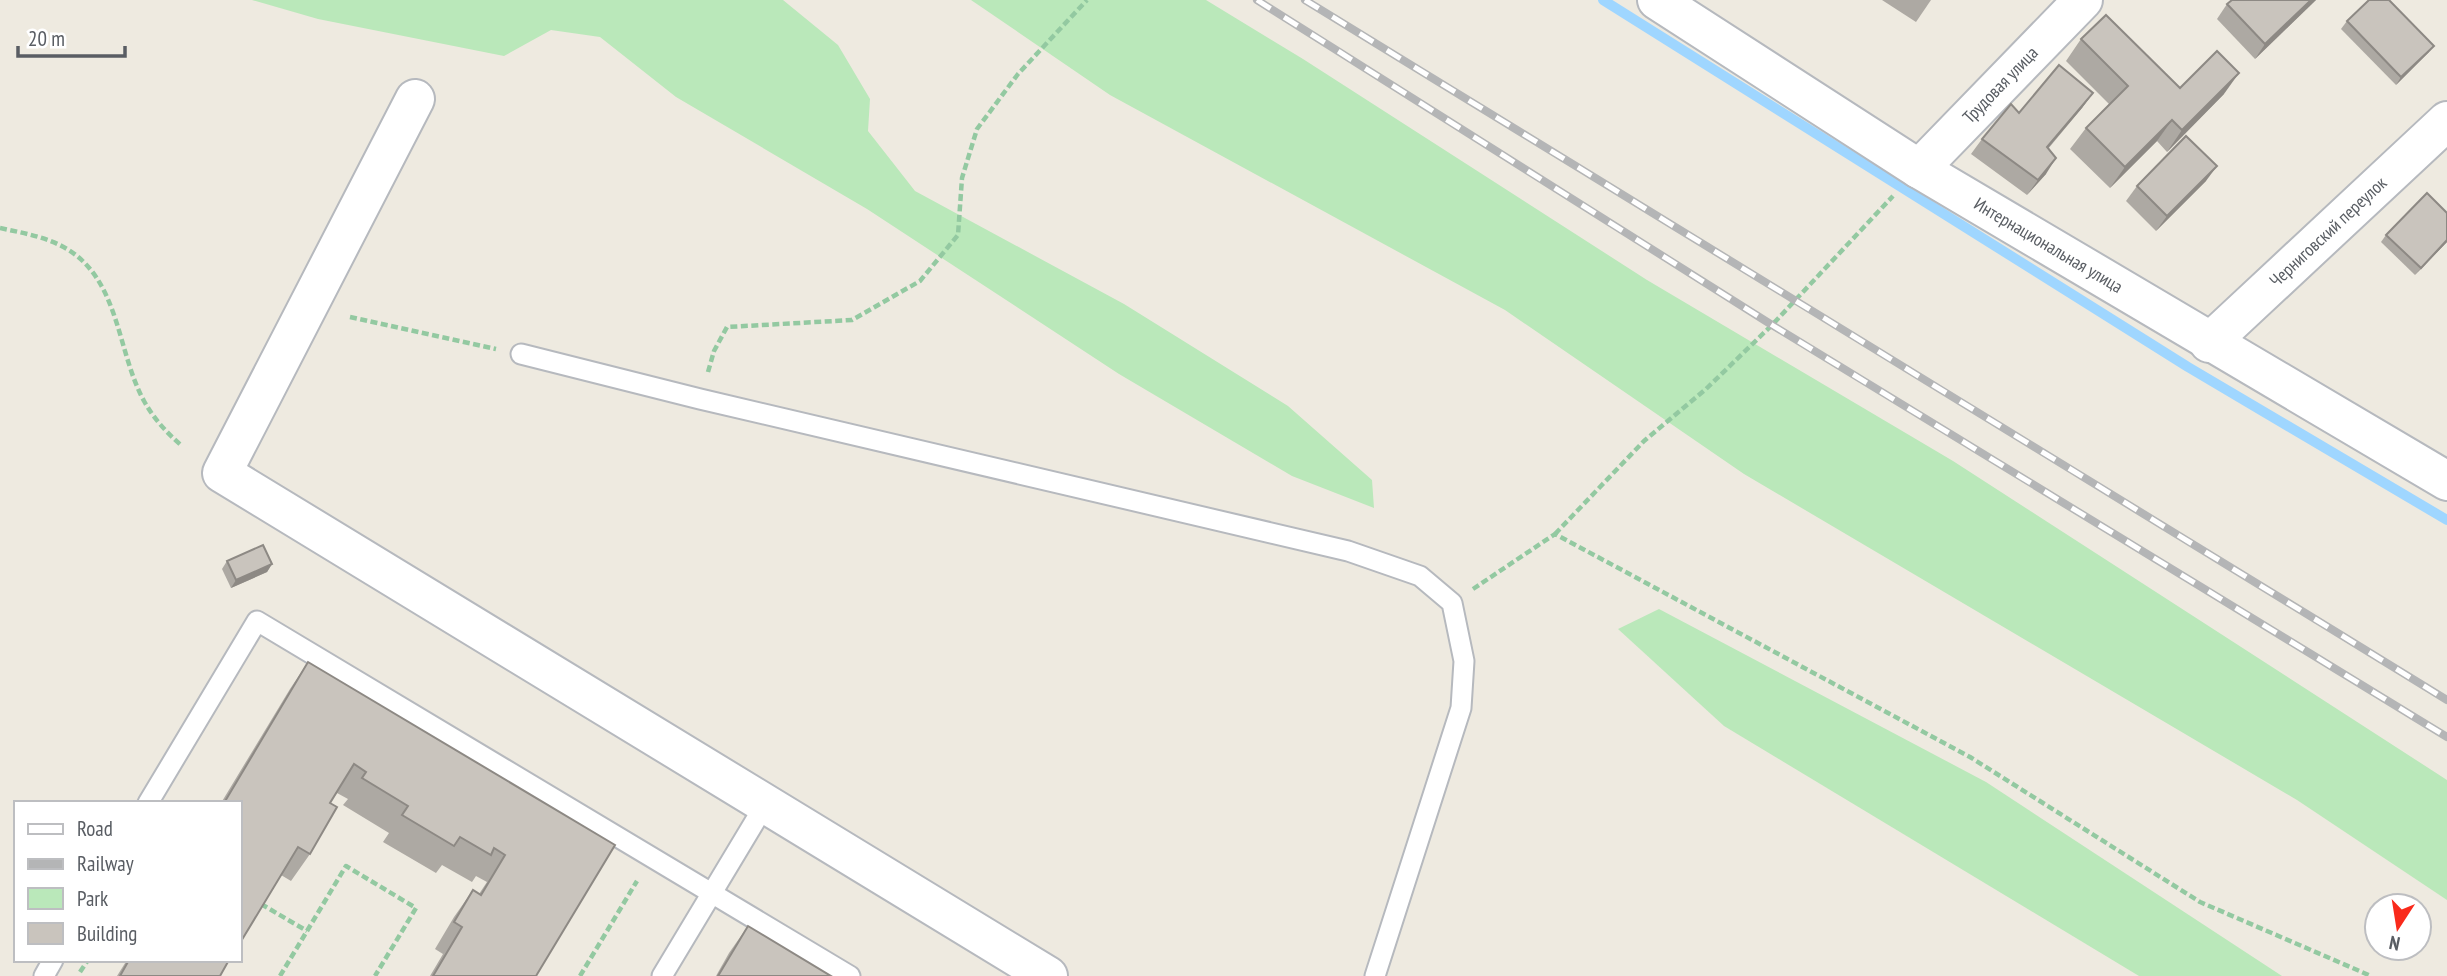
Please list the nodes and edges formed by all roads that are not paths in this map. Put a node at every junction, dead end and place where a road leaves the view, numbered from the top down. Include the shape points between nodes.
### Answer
1 (1657, 0) edge
2 (2083, 0) edge
3 (415, 99) dead end
4 (2447, 121) edge
5 (1919, 169) junction
6 (2209, 343) junction
7 (521, 354) road end
8 (2447, 481) edge
9 (149, 801) edge
10 (766, 803) junction
11 (712, 893) junction
12 (662, 976) edge
13 (850, 976) edge
14 (1048, 976) edge
15 (1375, 976) edge

1 - 5 street, Интернациональная улица
2 - 5 street, Трудовая улица
3 - 10 street via 222,473
4 - 6 street, Черниговский переулок
5 - 6 street, Интернациональная улица
6 - 8 street, Интернациональная улица
7 - 15 lane via 1348,551 1420,576 1452,603 1464,661 1461,708
9 - 11 lane via 257,621
10 - 11 lane
10 - 14 street
11 - 12 lane
11 - 13 lane

